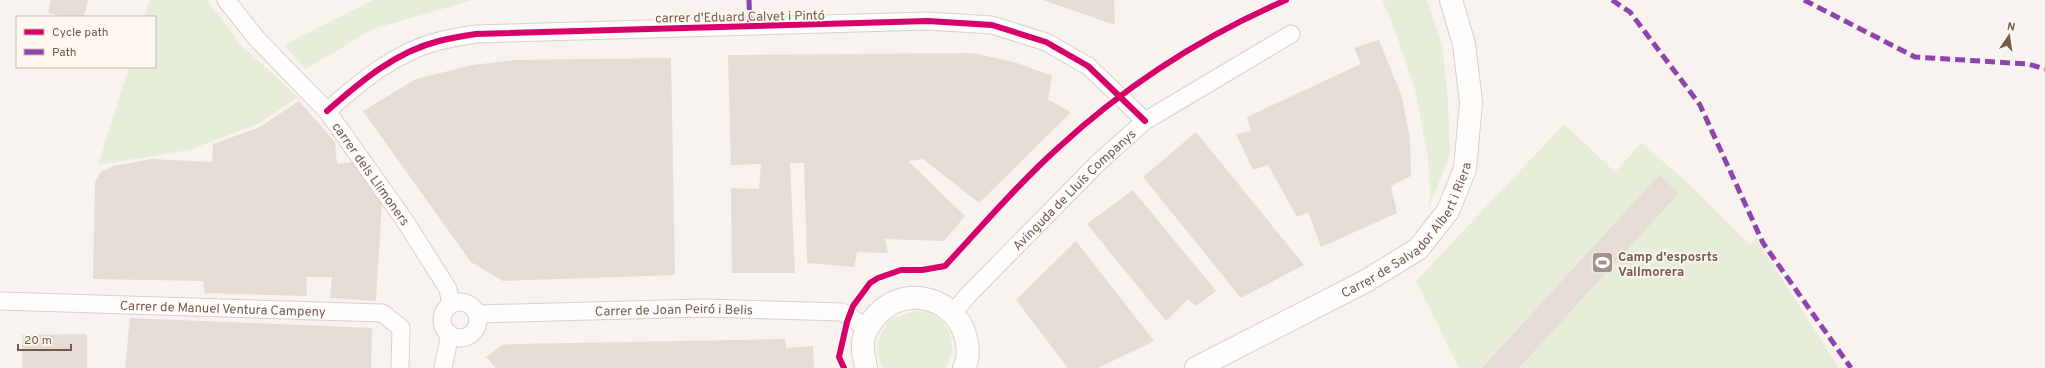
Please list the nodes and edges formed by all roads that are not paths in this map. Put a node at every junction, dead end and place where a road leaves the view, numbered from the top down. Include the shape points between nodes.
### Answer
1 (226, 0) edge
2 (1451, 0) edge
3 (1291, 34) dead end
4 (327, 111) junction
5 (1145, 121) junction
6 (0, 302) edge
7 (451, 305) junction
8 (953, 313) junction
9 (477, 314) junction
10 (867, 328) junction
11 (450, 334) junction
12 (400, 368) edge
13 (443, 368) edge
14 (866, 368) edge
15 (964, 368) edge
16 (1196, 368) edge

1 - 4 street, carrer dels Llimoners via 257,39
2 - 16 street, Carrer de Salvador Albert i Riera via 1464,44 1471,102 1465,169 1448,211 1418,249 1366,281
3 - 5 street, Avinguda de Lluís Companys
4 - 5 street, carrer d'Eduard Calvet i Pintó via 356,85 397,57 438,41 476,34 928,21 992,25 1046,42 1088,66
4 - 7 street, carrer dels Llimoners via 409,227 448,289
5 - 8 street, Avinguda de Lluís Companys via 1099,162
6 - 12 street, Carrer de Manuel Ventura Campeny via 382,313 401,328
7 - 9 street via 463,303 474,309
7 - 11 street via 443,314 442,321 443,327
8 - 10 street via 943,305 926,298 907,298 893,302 878,312
8 - 15 street via 963,328 968,346
9 - 10 street, Carrer de Joan Peiró i Belis via 702,308 842,312
9 - 11 street via 477,323 472,333 461,338
10 - 14 street via 862,346
11 - 13 street

